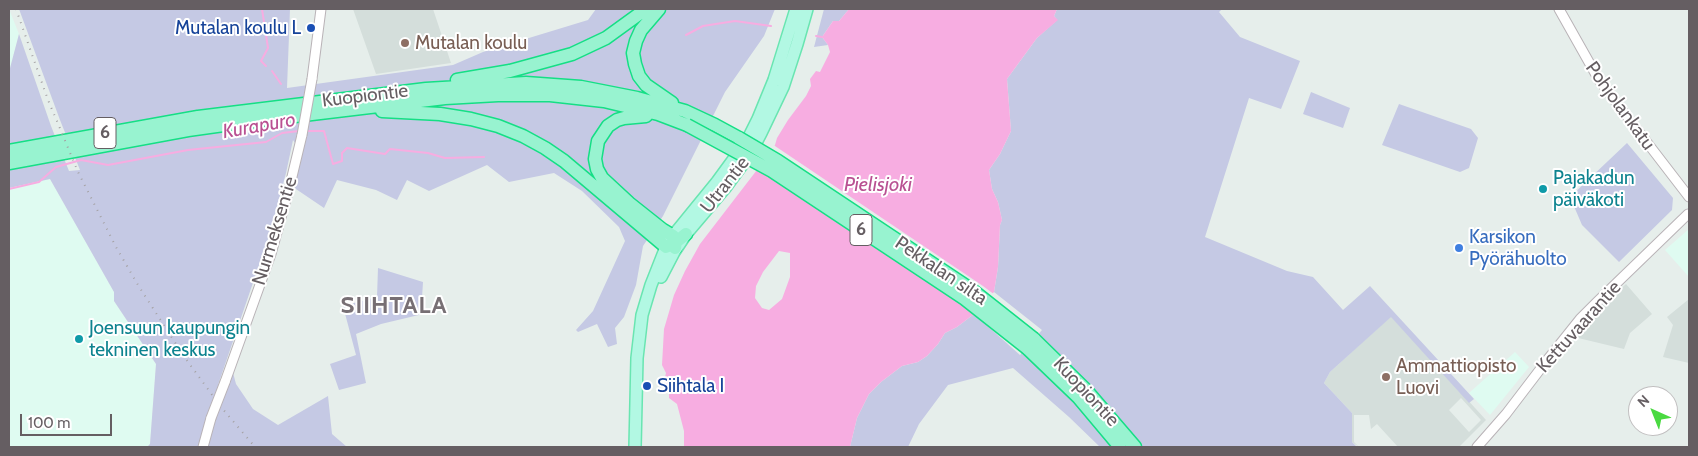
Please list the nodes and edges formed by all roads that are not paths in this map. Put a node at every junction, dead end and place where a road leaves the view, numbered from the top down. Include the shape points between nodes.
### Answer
1 (321, 9) edge
2 (646, 9) edge
3 (659, 9) edge
4 (796, 9) edge
5 (806, 9) edge
6 (1559, 9) edge
7 (426, 89) junction
8 (329, 112) junction
9 (658, 114) junction
10 (688, 117) junction
11 (9, 151) edge
12 (9, 163) edge
13 (1689, 199) edge
14 (1689, 214) edge
15 (686, 234) joint
16 (672, 245) junction
17 (1030, 343) junction
18 (203, 447) edge
19 (635, 447) edge
20 (1120, 447) edge
21 (1135, 447) edge
22 (1478, 447) edge

1 - 18 street, Nurmeksentie, bridge via 302,135 272,254
2 - 7 highway via 606,38 572,54 510,71 444,82
3 - 10 highway via 636,41 635,64 646,85
4 - 16 main road, Utrantie via 774,80 747,141
5 - 15 main road, Utrantie via 783,87 761,133 745,161
6 - 13 street, Pohjolankatu via 1602,85
7 - 10 highway, Kuopiontie / 6 via 555,84 608,91
7 - 11 highway, Kuopiontie / 6 via 198,117
8 - 9 highway, Kuopiontie / 6 via 445,98 523,94 604,101
8 - 12 highway, Kuopiontie / 6 via 198,128
8 - 16 highway via 364,110 440,114 498,126 545,148
9 - 10 highway, Kuopiontie / 6
9 - 16 highway via 617,120 602,134 595,159 602,178 663,230
10 - 17 highway, Pekkalan silta / 6, bridge via 715,125 778,161 972,290
13 - 14 street via 1686,206
14 - 22 street, Kettuvaarantie via 1580,320
15 - 16 highway
16 - 19 main road, Utrantie via 651,285 642,315 637,358
17 - 20 highway, Kuopiontie / 6
17 - 21 highway, Kuopiontie / 6 via 1086,390

